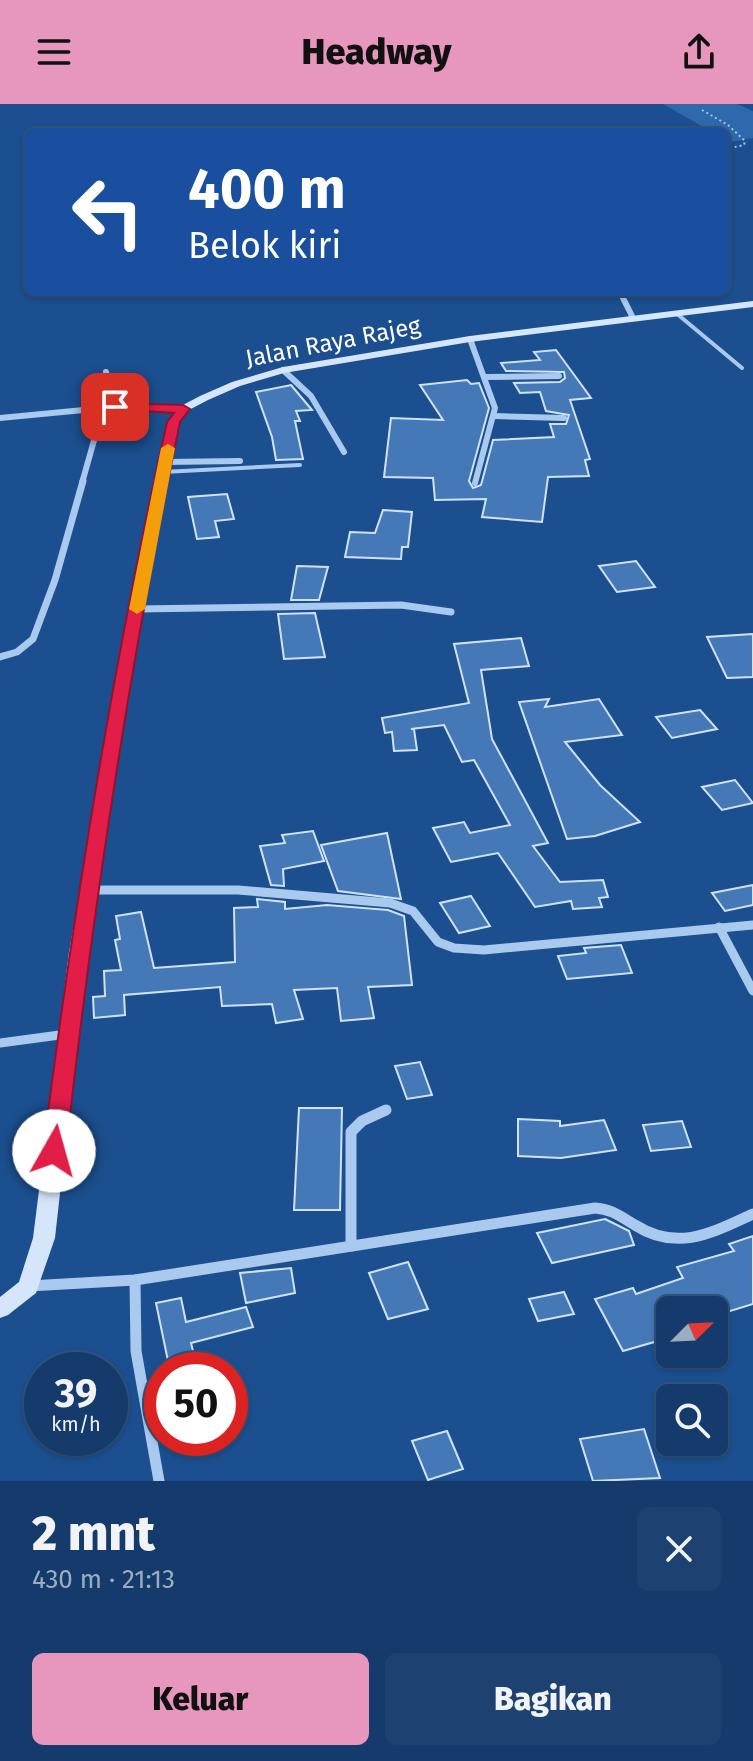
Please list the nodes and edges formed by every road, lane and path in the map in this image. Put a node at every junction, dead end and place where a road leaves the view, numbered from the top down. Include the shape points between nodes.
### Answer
1 (702, 110) dead end
2 (730, 148) edge
3 (621, 296) edge
4 (753, 304) edge
5 (676, 313) junction
6 (633, 318) junction
7 (470, 339) junction
8 (742, 368) dead end
9 (283, 370) junction
10 (106, 372) dead end
11 (559, 376) dead end
12 (486, 377) junction
13 (115, 407) junction
14 (93, 408) junction
15 (183, 409) junction
16 (494, 416) junction
17 (0, 418) edge
18 (564, 418) dead end
19 (344, 452) dead end
20 (240, 461) dead end
21 (300, 465) dead end
22 (164, 467) junction
23 (475, 483) dead end
24 (137, 609) junction
25 (451, 612) dead end
26 (0, 657) edge
27 (89, 890) junction
28 (753, 925) edge
29 (719, 927) junction
30 (753, 991) edge
31 (68, 1034) junction
32 (0, 1043) edge
33 (386, 1110) dead end
34 (753, 1214) edge
35 (351, 1246) junction
36 (135, 1280) junction
37 (28, 1287) junction
38 (0, 1309) edge
39 (159, 1481) edge

1 - 2 path via 745,141
3 - 6 street
4 - 5 main road, Jalan Raya Rajeg
5 - 6 main road, Jalan Raya Rajeg
5 - 8 lane
6 - 7 main road, Jalan Raya Rajeg
7 - 9 main road, Jalan Raya Rajeg
7 - 12 street
9 - 15 main road, Jalan Raya Rajeg via 236,384
9 - 19 street via 311,396
10 - 13 street
11 - 12 street
12 - 16 street
13 - 14 street
13 - 15 street
14 - 17 street
14 - 26 street via 95,437 33,639
15 - 22 main road via 174,422
16 - 18 street
16 - 23 street
20 - 22 street
21 - 22 lane
22 - 24 main road
24 - 25 street via 401,605
24 - 27 main road
27 - 29 street via 238,890 390,903 413,911 438,942 484,950
27 - 31 main road
28 - 29 street
29 - 30 street
31 - 32 street
31 - 37 main road via 44,1238
33 - 35 street via 351,1132
34 - 35 street via 680,1243 659,1239 608,1208
35 - 36 street
36 - 37 street
36 - 39 street via 136,1351
37 - 38 main road

